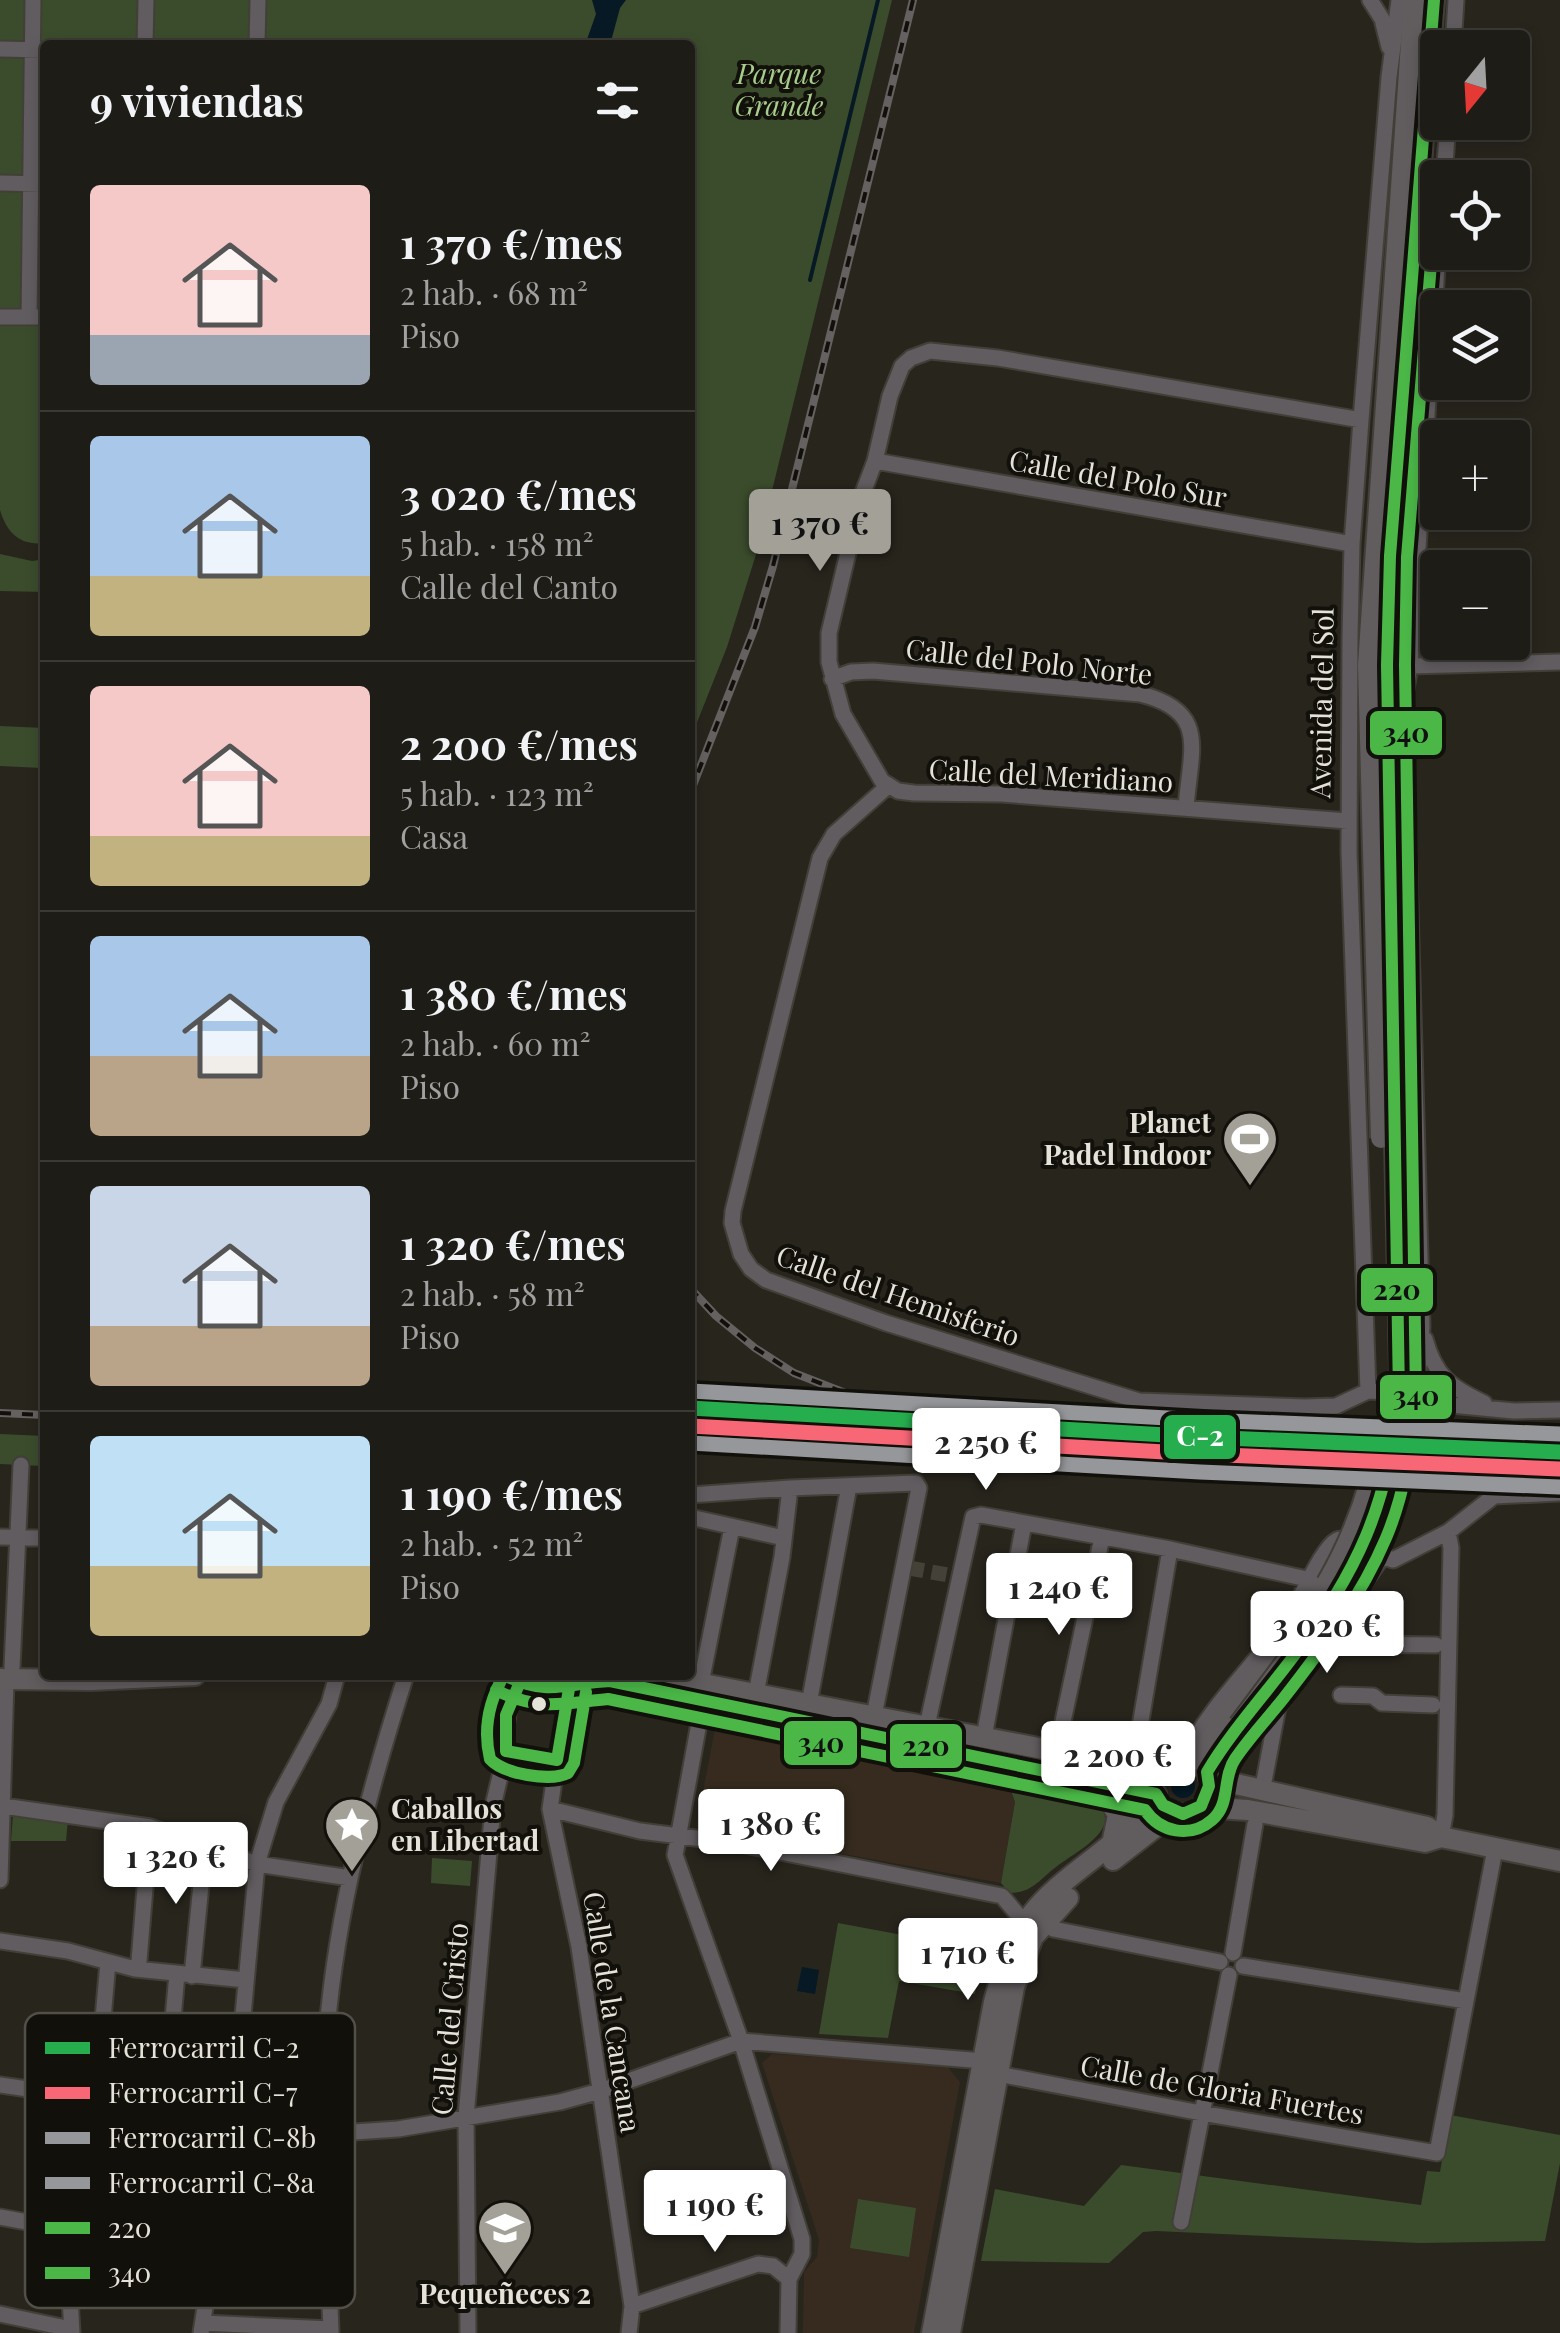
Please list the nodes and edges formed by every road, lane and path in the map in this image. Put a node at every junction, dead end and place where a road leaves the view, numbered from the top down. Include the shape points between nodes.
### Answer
1 (33, 0) edge
2 (146, 0) edge
3 (258, 0) edge
4 (1370, 0) edge
5 (1399, 0) edge
6 (1414, 0) edge
7 (1434, 0) edge
8 (1456, 0) edge
9 (1454, 30) edge
10 (144, 40) edge
11 (257, 40) edge
12 (0, 49) edge
13 (38, 50) edge
14 (1392, 56) junction
15 (0, 183) edge
16 (38, 184) edge
17 (1437, 270) edge
18 (0, 316) edge
19 (37, 317) edge
20 (1361, 420) junction
21 (875, 461) junction
22 (1352, 544) junction
23 (1560, 662) edge
24 (1410, 666) junction
25 (832, 679) junction
26 (1405, 744) junction
27 (888, 786) junction
28 (1186, 808) junction
29 (1348, 821) junction
30 (1390, 918) junction
31 (1384, 959) junction
32 (1422, 1327) junction
33 (1368, 1391) junction
34 (1417, 1393) junction
35 (1492, 1408) junction
36 (1560, 1410) edge
37 (22, 1465) dead end
38 (849, 1486) junction
39 (790, 1488) junction
40 (1560, 1494) edge
41 (695, 1495) edge
42 (695, 1518) edge
43 (1024, 1522) junction
44 (732, 1527) junction
45 (1448, 1532) junction
46 (0, 1537) edge
47 (18, 1537) junction
48 (1102, 1537) junction
49 (40, 1538) edge
50 (784, 1538) junction
51 (1170, 1549) junction
52 (1382, 1557) junction
53 (1307, 1579) junction
54 (1342, 1625) dead end
55 (1436, 1645) dead end
56 (40, 1670) edge
57 (5, 1674) edge
58 (40, 1676) edge
59 (335, 1680) edge
60 (404, 1680) edge
61 (512, 1680) edge
62 (548, 1680) edge
63 (670, 1680) edge
64 (584, 1682) edge
65 (702, 1692) junction
66 (756, 1694) junction
67 (1341, 1695) dead end
68 (809, 1704) junction
69 (1433, 1705) dead end
70 (874, 1716) junction
71 (927, 1726) junction
72 (984, 1736) junction
73 (3, 1746) edge
74 (1056, 1750) junction
75 (506, 1751) junction
76 (558, 1760) junction
77 (1198, 1767) junction
78 (1149, 1769) junction
79 (1100, 1784) junction
80 (1262, 1792) junction
81 (1156, 1795) junction
82 (4, 1806) junction
83 (1202, 1807) junction
84 (550, 1809) junction
85 (1180, 1814) junction
86 (1255, 1824) dead end
87 (150, 1826) junction
88 (677, 1836) junction
89 (1441, 1838) junction
90 (206, 1844) junction
91 (1112, 1844) junction
92 (1495, 1849) junction
93 (1560, 1861) edge
94 (257, 1864) junction
95 (350, 1878) junction
96 (0, 1880) edge
97 (1023, 1927) junction
98 (1053, 1929) dead end
99 (0, 1941) edge
100 (108, 1962) junction
101 (1231, 1964) junction
102 (135, 1969) junction
103 (185, 1975) junction
104 (246, 1980) junction
105 (1466, 2001) junction
106 (104, 2013) edge
107 (179, 2013) edge
108 (243, 2013) edge
109 (329, 2013) edge
110 (741, 2041) junction
111 (991, 2067) junction
112 (0, 2085) edge
113 (25, 2088) edge
114 (600, 2092) junction
115 (1201, 2113) junction
116 (466, 2116) junction
117 (355, 2135) edge
118 (0, 2218) edge
119 (1180, 2222) dead end
120 (25, 2224) edge
121 (790, 2279) junction
122 (632, 2306) junction
123 (0, 2314) edge
124 (202, 2328) edge
125 (72, 2331) edge
126 (331, 2331) edge
127 (468, 2333) edge
128 (629, 2333) edge
129 (788, 2333) edge
130 (932, 2333) edge
131 (950, 2333) edge

1 - 13 street
2 - 10 street
3 - 11 street
4 - 14 street
5 - 14 street, Avenida del Sol
6 - 31 main road, Avenida del Sol via 1368,665
7 - 30 main road, Avenida del Sol via 1390,556
8 - 9 street
12 - 13 street
13 - 16 street
14 - 20 street, Avenida del Sol
15 - 16 street
16 - 19 street
17 - 24 street
18 - 19 street
20 - 21 street, Calle del Meridiano via 930,352 911,358 896,378
20 - 22 street, Avenida del Sol
21 - 22 street, Calle del Polo Sur
21 - 25 street, Calle del Meridiano via 828,633
22 - 29 street, Avenida del Sol
23 - 24 street
24 - 26 street
25 - 27 street, Calle del Meridiano via 855,738
25 - 28 street, Calle del Polo Norte via 873,671 1162,699 1178,708 1191,734
26 - 30 street
26 - 32 street
27 - 28 street, Calle del Meridiano via 914,793
27 - 33 street, Calle del Hemisferio via 834,834 820,858 733,1211 735,1239 751,1269 837,1307 1139,1401 1336,1406
28 - 29 street, Calle del Meridiano
29 - 33 street, Avenida del Sol
30 - 31 main road, Avenida del Sol
31 - 77 main road, Avenida del Sol, bridge via 1400,1370 1390,1466 1369,1533 1340,1590
32 - 34 street
32 - 35 street via 1445,1382
33 - 34 street
34 - 35 street via 1450,1405
35 - 36 street
37 - 47 street
38 - 39 street
38 - 68 street
38 - 70 street via 919,1488
39 - 41 street
39 - 50 street
40 - 45 street via 1494,1496
42 - 44 street
43 - 48 street
43 - 71 street via 982,1516 970,1522 953,1576
43 - 72 street
44 - 50 street
44 - 65 street
45 - 52 street via 1393,1560
45 - 89 street
46 - 47 street
47 - 49 street
47 - 57 street
48 - 51 street
48 - 74 street
50 - 66 street
51 - 53 street
51 - 78 street via 1137,1744
52 - 53 street via 1335,1540
52 - 80 street via 1278,1707
53 - 77 street via 1292,1613 1200,1728
54 - 55 street via 1378,1644
56 - 57 main road
57 - 58 main road
57 - 73 street
59 - 94 street via 272,1812
60 - 95 street
61 - 75 street, Calle del Cristo
62 - 64 main road
63 - 65 main road
64 - 65 main road
64 - 76 street, Calle de la Cancana
65 - 66 main road
65 - 79 main road
65 - 88 street
66 - 68 main road
67 - 69 street
68 - 70 main road
70 - 71 main road
71 - 72 main road
72 - 74 main road
73 - 82 street
74 - 78 main road
75 - 76 street
75 - 116 street, Calle del Cristo via 493,1806
76 - 84 street, Calle de la Cancana
77 - 78 main road via 1173,1760
77 - 80 main road
77 - 83 main road via 1210,1790
78 - 81 main road
79 - 81 main road
79 - 91 main road via 1118,1815
80 - 89 main road via 1427,1827
81 - 85 main road
81 - 91 main road
82 - 87 street
82 - 96 street
83 - 85 main road
83 - 89 main road via 1425,1842
84 - 88 street
84 - 114 street, Calle de la Cancana
85 - 111 main road via 1114,1860 1033,1937
86 - 101 street
87 - 90 street
87 - 102 street
88 - 97 street via 1002,1896
88 - 110 street via 675,1855
89 - 92 main road
90 - 94 street
90 - 103 street
91 - 97 main road
92 - 93 main road
92 - 105 street
94 - 95 street
94 - 104 street
95 - 109 street
97 - 111 main road via 999,1982
98 - 101 street
99 - 100 street
100 - 102 street
100 - 106 street
101 - 105 street
101 - 115 street
102 - 103 street
103 - 104 street
103 - 107 street
104 - 108 street
105 - 115 street, Calle de Gloria Fuertes via 1438,2153
110 - 111 street, Calle de Gloria Fuertes
110 - 114 street
110 - 121 street via 802,2240
111 - 115 street, Calle de Gloria Fuertes
111 - 130 main road
111 - 131 main road
112 - 113 street
114 - 116 street
114 - 122 street, Calle de la Cancana
115 - 119 street
116 - 117 street
116 - 127 street, Calle del Cristo
118 - 120 street
121 - 122 street via 758,2264
121 - 129 street
122 - 128 street, Calle de la Cancana
123 - 125 street
124 - 126 street

